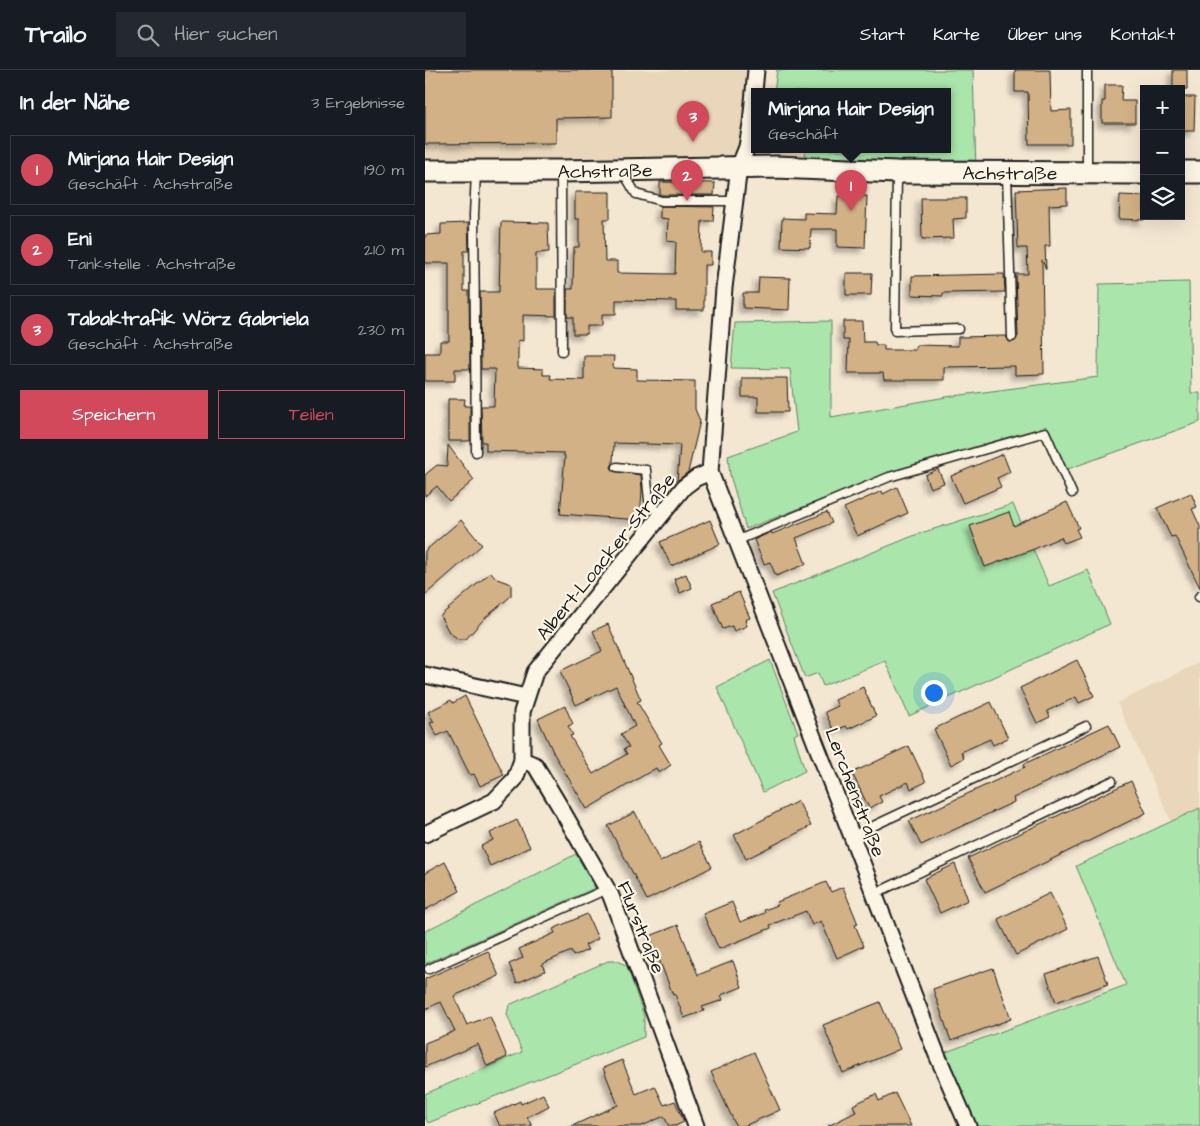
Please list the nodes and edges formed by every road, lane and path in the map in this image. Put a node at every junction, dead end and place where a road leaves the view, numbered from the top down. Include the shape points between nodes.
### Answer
1 (756, 70) edge
2 (1087, 70) edge
3 (754, 88) edge
4 (751, 124) edge
5 (739, 167) junction
6 (622, 170) junction
7 (425, 171) edge
8 (476, 171) junction
9 (561, 171) junction
10 (897, 172) junction
11 (1007, 172) junction
12 (1140, 172) edge
13 (1185, 172) edge
14 (1200, 172) edge
15 (1087, 173) junction
16 (736, 201) junction
17 (959, 329) dead end
18 (1013, 337) dead end
19 (562, 351) dead end
20 (476, 452) dead end
21 (617, 467) dead end
22 (710, 472) junction
23 (1072, 493) dead end
24 (660, 516) junction
25 (737, 541) junction
26 (425, 674) edge
27 (526, 697) junction
28 (1086, 726) dead end
29 (522, 760) junction
30 (1112, 781) dead end
31 (425, 834) edge
32 (852, 836) junction
33 (607, 889) junction
34 (874, 894) junction
35 (429, 968) dead end
36 (696, 1126) edge
37 (968, 1126) edge

1 - 3 street
2 - 15 lane
4 - 5 street
5 - 6 main road, Achstraße
5 - 10 main road, Achstraße
5 - 16 street
6 - 9 main road, Achstraße
6 - 16 lane via 636,194 662,201
7 - 8 main road, Achstraße
8 - 9 main road, Achstraße
8 - 20 lane
9 - 19 lane
10 - 11 main road, Achstraße
10 - 17 lane via 895,331
11 - 15 main road, Achstraße
11 - 18 lane
12 - 15 main road, Achstraße
13 - 14 main road
16 - 22 street via 724,288
21 - 24 lane via 646,470 649,501
22 - 24 street, Albert-Loacker-Straße via 684,487
22 - 25 street, Lerchenstraße
23 - 25 lane via 1045,432 889,477
24 - 27 street, Albert-Loacker-Straße via 535,672
25 - 32 street, Lerchenstraße
26 - 27 street
27 - 29 street, Albert-Loacker-Straße
28 - 32 lane
29 - 31 street, Albert-Loacker-Straße via 515,779 494,801
29 - 33 street, Flurstraße via 535,765
30 - 34 lane
32 - 34 street, Lerchenstraße
33 - 35 lane
33 - 36 street, Flurstraße
34 - 37 street, Lerchenstraße

